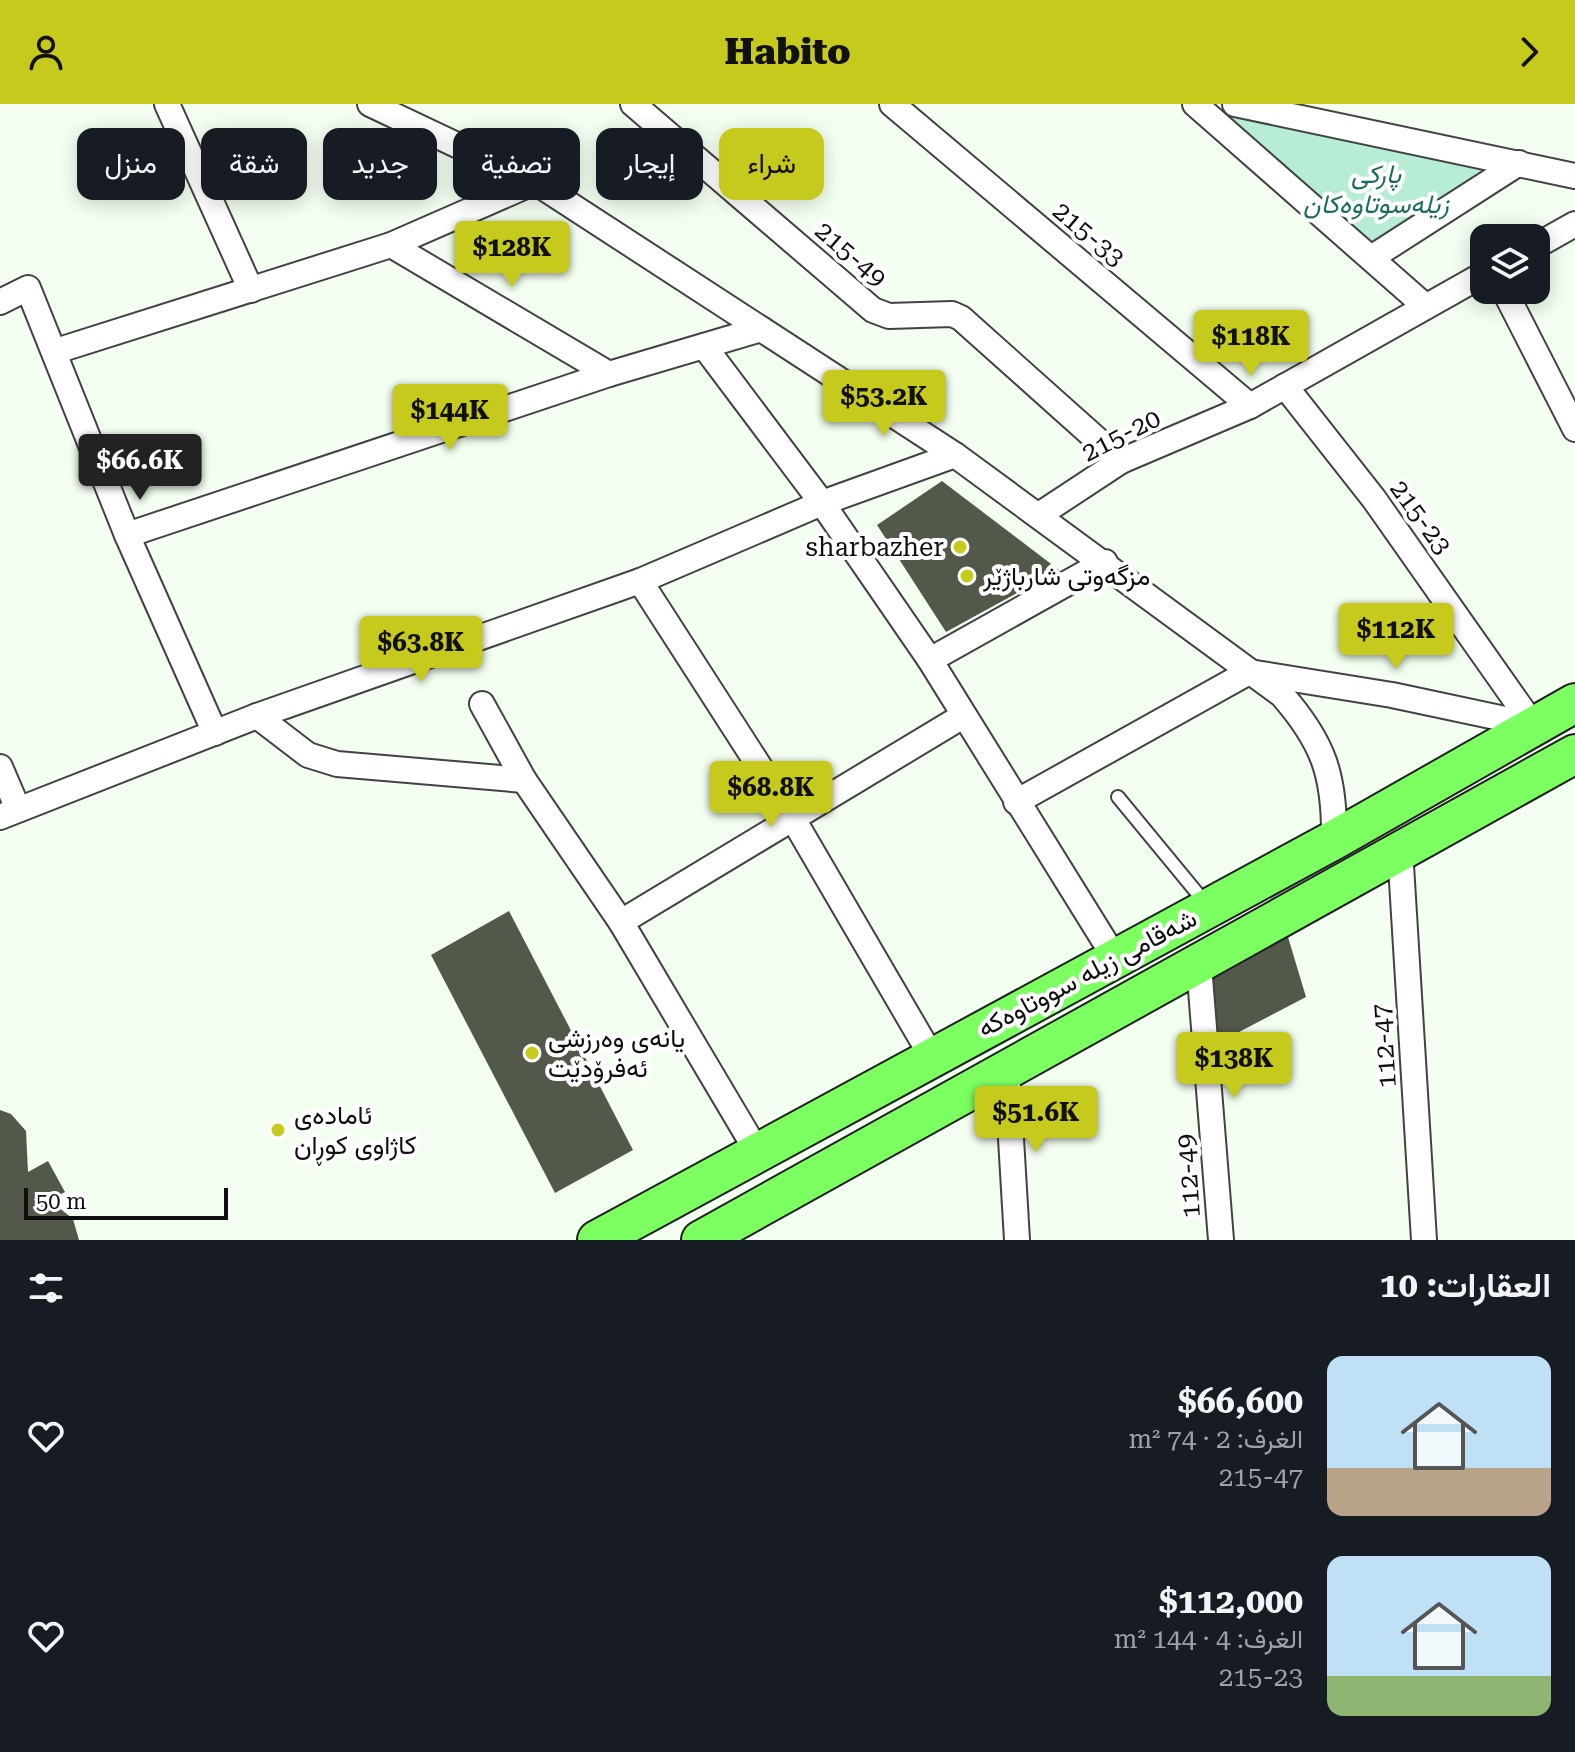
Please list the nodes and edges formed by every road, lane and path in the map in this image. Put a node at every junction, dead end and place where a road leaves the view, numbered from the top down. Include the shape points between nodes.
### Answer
1 (167, 104) edge
2 (370, 104) edge
3 (633, 104) edge
4 (892, 104) edge
5 (1195, 104) edge
6 (1235, 104) edge
7 (453, 143) edge
8 (1519, 163) junction
9 (1575, 176) edge
10 (494, 200) edge
11 (563, 200) edge
12 (1575, 224) edge
13 (1550, 238) edge
14 (391, 245) junction
15 (1371, 258) junction
16 (1470, 282) edge
17 (251, 290) junction
18 (0, 302) edge
19 (1511, 304) edge
20 (1425, 306) junction
21 (761, 329) junction
22 (704, 346) junction
23 (56, 351) junction
24 (609, 374) junction
25 (1285, 386) junction
26 (1250, 406) junction
27 (1575, 429) edge
28 (955, 455) junction
29 (1121, 461) junction
30 (822, 503) junction
31 (1039, 515) junction
32 (127, 535) junction
33 (1105, 562) junction
34 (640, 581) junction
35 (930, 660) junction
36 (1249, 672) junction
37 (1575, 703) edge
38 (482, 704) dead end
39 (257, 716) junction
40 (963, 716) junction
41 (1533, 725) junction
42 (215, 733) junction
43 (1575, 754) edge
44 (0, 767) edge
45 (524, 780) junction
46 (1118, 797) dead end
47 (1016, 802) junction
48 (9, 813) edge
49 (792, 817) junction
50 (1334, 840) junction
51 (1400, 849) junction
52 (1210, 907) junction
53 (621, 922) junction
54 (1115, 958) junction
55 (1199, 965) junction
56 (932, 1057) junction
57 (1007, 1071) junction
58 (758, 1153) junction
59 (688, 1190) junction
60 (707, 1237) edge
61 (597, 1240) edge
62 (1017, 1240) edge
63 (1221, 1240) edge
64 (1424, 1240) edge

1 - 17 street
2 - 7 street
3 - 29 street, 215-49 via 873,310 889,316 961,318
4 - 26 street, 215-33
5 - 15 street
6 - 8 street
8 - 9 street
8 - 15 street
10 - 14 street
11 - 21 street
12 - 13 street
14 - 17 street
14 - 24 street
15 - 20 street
16 - 20 street, 215-20
17 - 23 street
18 - 23 street via 28,288
19 - 27 street
20 - 25 street, 215-20
21 - 22 street
21 - 28 street
22 - 24 street
22 - 30 street
23 - 32 street
24 - 32 street
25 - 26 street, 215-20
25 - 41 street, 215-23 via 1374,499
26 - 29 street, 215-20
28 - 30 street
28 - 31 street
29 - 31 street, 215-20
30 - 34 street
30 - 35 street
31 - 33 street
32 - 42 street
33 - 35 street
33 - 36 street
34 - 39 street
34 - 49 street
35 - 40 street
36 - 41 street
36 - 47 street
36 - 50 street via 1282,695 1326,761 1335,800
37 - 41 main road, شەقامی زیلە سووتاوەکە
38 - 45 street
39 - 42 street
39 - 45 street via 308,755 337,764
40 - 47 street
40 - 49 street
41 - 50 main road, شەقامی زیلە سووتاوەکە
42 - 48 street
43 - 51 main road, شەقامی زیلە سووتاوەکە
44 - 48 street
45 - 53 street
46 - 52 lane
47 - 54 street
49 - 53 street
49 - 56 street
50 - 52 main road, شەقامی زیلە سووتاوەکە
51 - 55 main road, شەقامی زیلە سووتاوەکە
51 - 64 street, 112-47
52 - 54 main road, شەقامی زیلە سووتاوەکە
53 - 58 street
54 - 56 main road, شەقامی زیلە سووتاوەکە
55 - 57 main road, شەقامی زیلە سووتاوەکە
55 - 63 street, 112-49
56 - 58 main road, شەقامی زیلە سووتاوەکە
57 - 60 main road, شەقامی زیلە سووتاوەکە
57 - 62 street
58 - 59 main road, شەقامی زیلە سووتاوەکە
59 - 60 main road
59 - 61 main road, شەقامی زیلە سووتاوەکە

